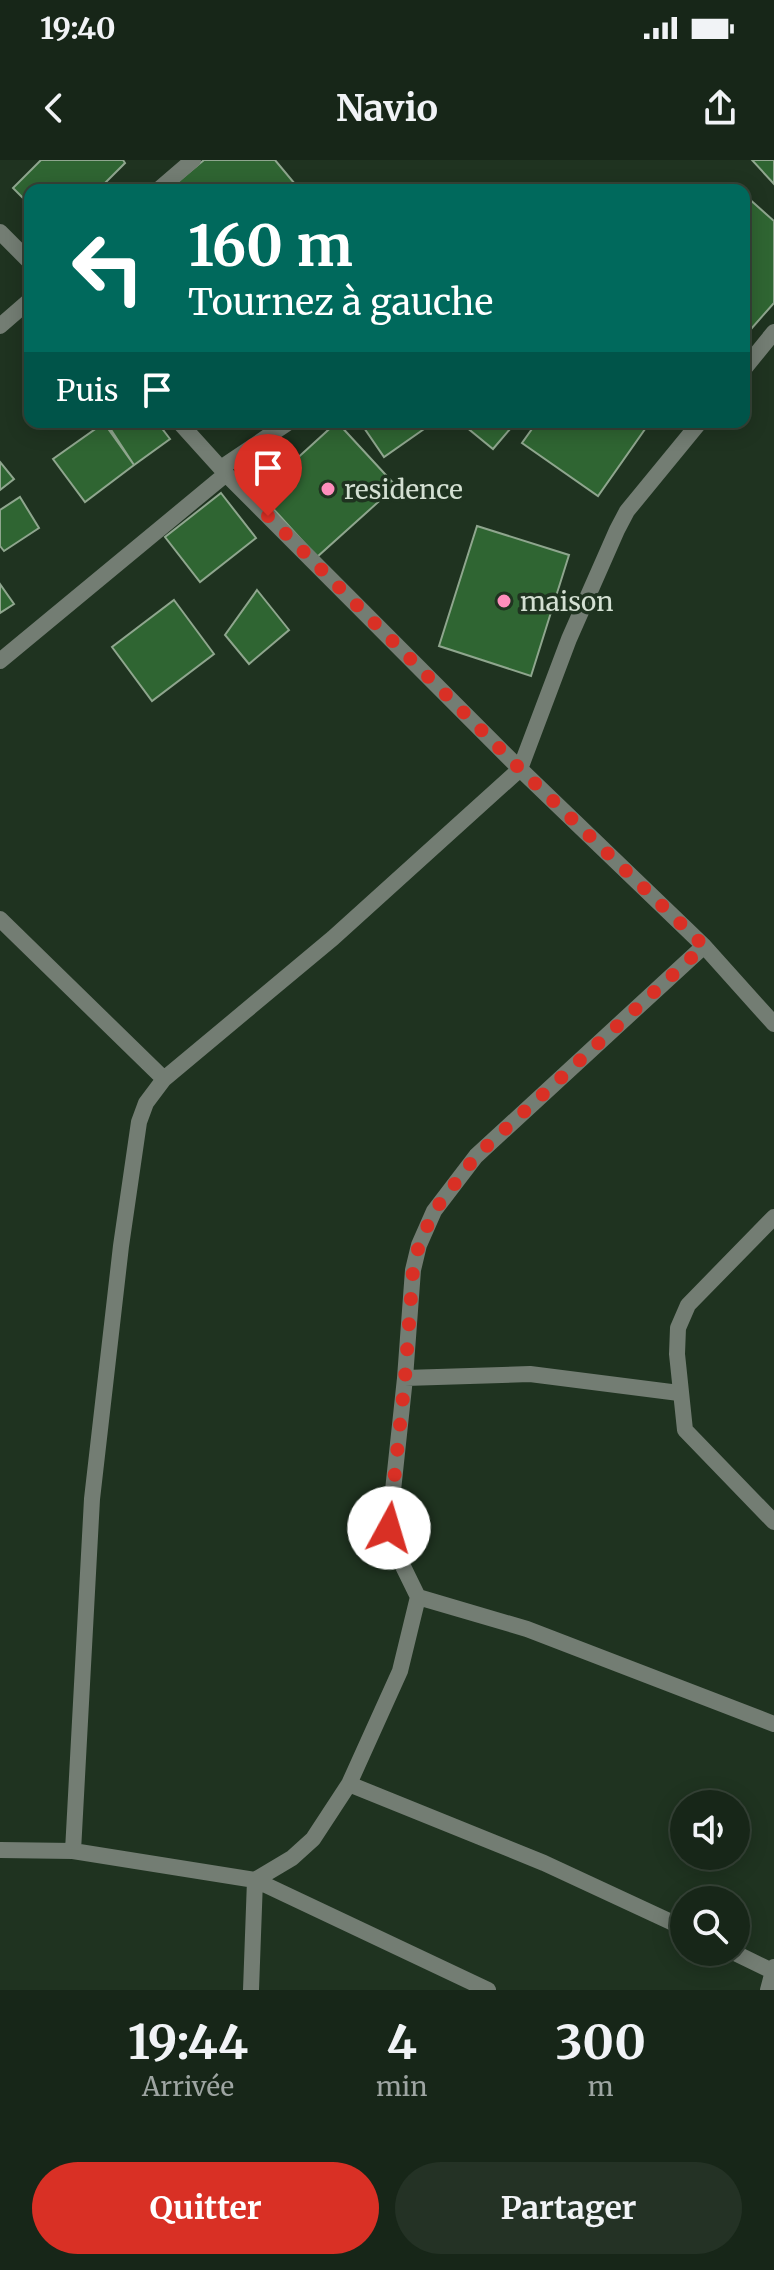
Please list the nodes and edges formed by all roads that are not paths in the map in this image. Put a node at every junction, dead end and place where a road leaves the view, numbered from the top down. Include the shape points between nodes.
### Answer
1 (193, 160) edge
2 (165, 184) edge
3 (0, 232) edge
4 (24, 256) edge
5 (24, 305) edge
6 (0, 326) edge
7 (774, 332) edge
8 (750, 362) edge
9 (185, 428) edge
10 (281, 428) edge
11 (695, 428) edge
12 (224, 471) junction
13 (0, 661) edge
14 (520, 769) junction
15 (0, 919) edge
16 (704, 946) junction
17 (774, 1024) edge
18 (164, 1079) junction
19 (774, 1217) edge
20 (405, 1378) junction
21 (679, 1393) junction
22 (774, 1522) edge
23 (418, 1597) junction
24 (773, 1723) edge
25 (349, 1784) junction
26 (0, 1850) edge
27 (73, 1851) junction
28 (255, 1880) junction
29 (670, 1922) edge
30 (750, 1960) edge
31 (773, 1970) edge
32 (251, 1990) edge
33 (488, 1990) edge
34 (768, 1990) edge

1 - 2 street
3 - 4 street
5 - 6 street
7 - 8 street
9 - 12 street
10 - 12 street
11 - 14 street via 617,530
12 - 13 street
12 - 14 street
14 - 16 street
14 - 18 street via 333,938
15 - 18 street
16 - 17 street
16 - 20 street via 476,1156 434,1211 413,1270
18 - 27 street via 139,1122 121,1246 92,1499
19 - 21 street via 688,1305 678,1328
20 - 21 street via 530,1374
20 - 23 street via 389,1528
21 - 22 street via 685,1430
23 - 24 street via 527,1629
23 - 25 street via 400,1671
25 - 28 street via 313,1839
25 - 29 street via 544,1863
26 - 27 street
27 - 28 street
28 - 32 street
28 - 33 street
30 - 31 street
31 - 34 street

